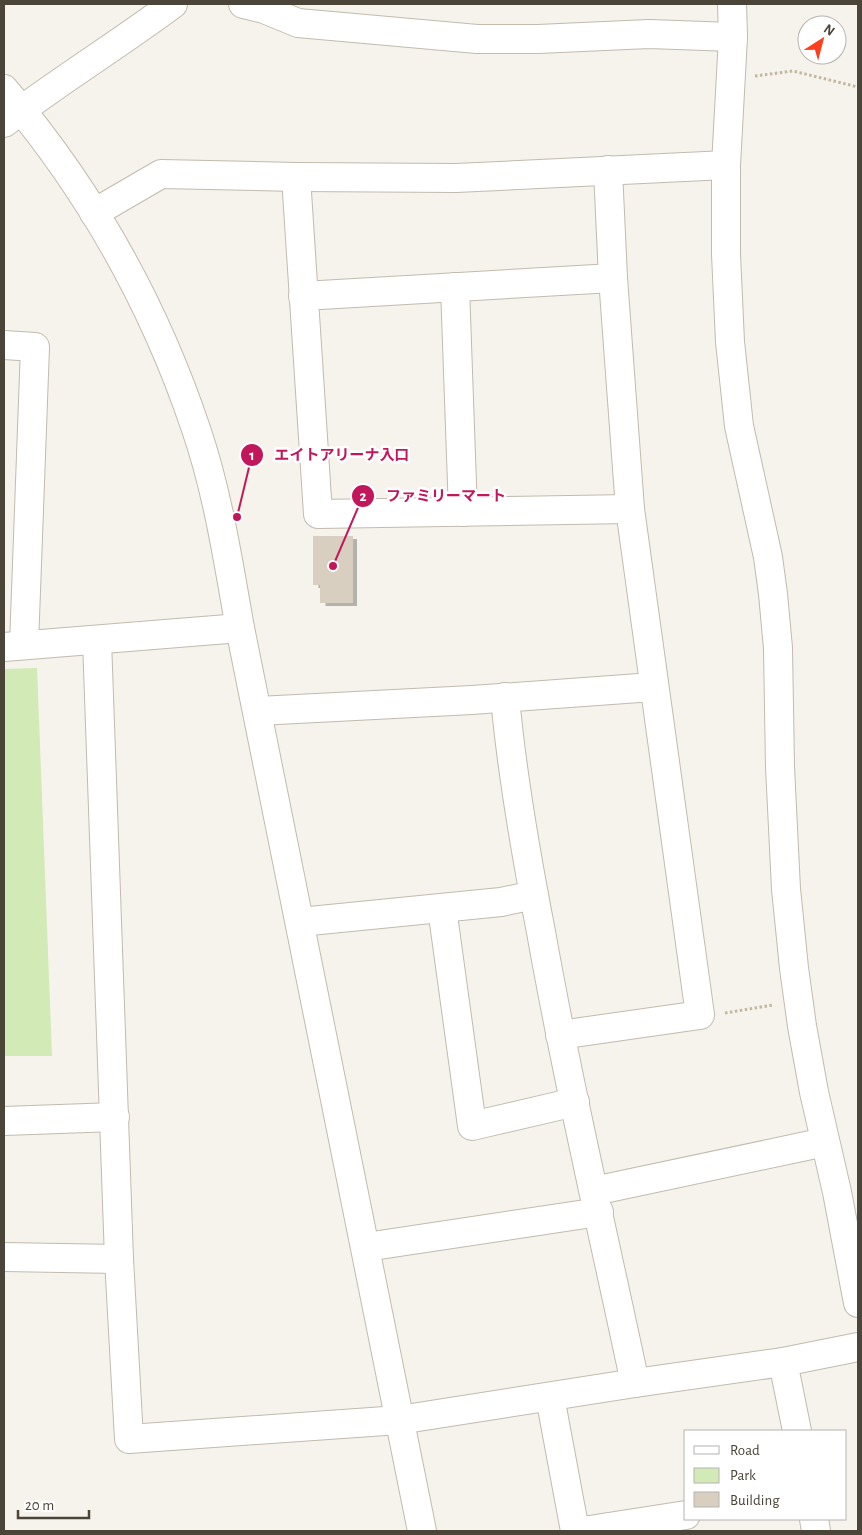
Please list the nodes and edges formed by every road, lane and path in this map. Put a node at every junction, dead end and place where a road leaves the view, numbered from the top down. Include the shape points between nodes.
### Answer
1 (173, 4) edge
2 (732, 4) edge
3 (257, 6) edge
4 (733, 37) junction
5 (730, 80) junction
6 (858, 87) edge
7 (4, 89) edge
8 (13, 116) edge
9 (726, 165) junction
10 (608, 170) junction
11 (296, 177) junction
12 (94, 213) junction
13 (613, 278) junction
14 (455, 287) junction
15 (303, 296) junction
16 (4, 345) edge
17 (630, 509) junction
18 (462, 512) junction
19 (240, 628) junction
20 (96, 640) junction
21 (14, 646) edge
22 (653, 686) junction
23 (505, 697) junction
24 (258, 711) junction
25 (534, 895) junction
26 (442, 908) junction
27 (300, 922) junction
28 (799, 1001) junction
29 (700, 1015) junction
30 (560, 1035) junction
31 (574, 1102) junction
32 (114, 1117) junction
33 (4, 1121) edge
34 (825, 1142) junction
35 (596, 1202) junction
36 (366, 1247) junction
37 (4, 1257) edge
38 (119, 1259) junction
39 (858, 1303) edge
40 (858, 1347) edge
41 (783, 1362) junction
42 (635, 1383) junction
43 (550, 1397) junction
44 (399, 1420) junction
45 (797, 1430) edge
46 (684, 1515) edge
47 (422, 1531) edge
48 (575, 1531) edge
49 (583, 1531) edge

1 - 8 street
2 - 4 street
3 - 4 street via 298,22 477,39 649,34
4 - 5 street
5 - 6 path via 793,71
5 - 9 street
7 - 8 street
8 - 12 street via 67,171
9 - 10 street
9 - 28 street via 730,342 739,426 773,594 778,648 786,889
10 - 11 street via 456,178
10 - 13 street
11 - 12 street via 161,174
11 - 15 street
12 - 19 street via 150,313 196,430 213,487
13 - 14 street
13 - 17 street
14 - 15 street
14 - 18 street
15 - 18 street via 318,514
16 - 21 street via 35,347
17 - 18 street
17 - 22 street
19 - 20 street
19 - 24 street
20 - 21 street
20 - 32 street
22 - 23 street
22 - 29 street
23 - 24 street
23 - 25 street
24 - 27 street
25 - 26 street
25 - 30 street
26 - 27 street
26 - 31 street via 472,1126
27 - 36 street
28 - 29 path
28 - 34 street
29 - 30 street
30 - 31 street
31 - 35 street
32 - 33 street
32 - 38 street
34 - 35 street
34 - 39 street
35 - 36 street
35 - 42 street
36 - 44 street
37 - 38 street
38 - 44 street via 129,1439
40 - 41 street
41 - 42 street
41 - 45 street
42 - 43 street
43 - 44 street
43 - 48 street
44 - 47 street
46 - 49 street

